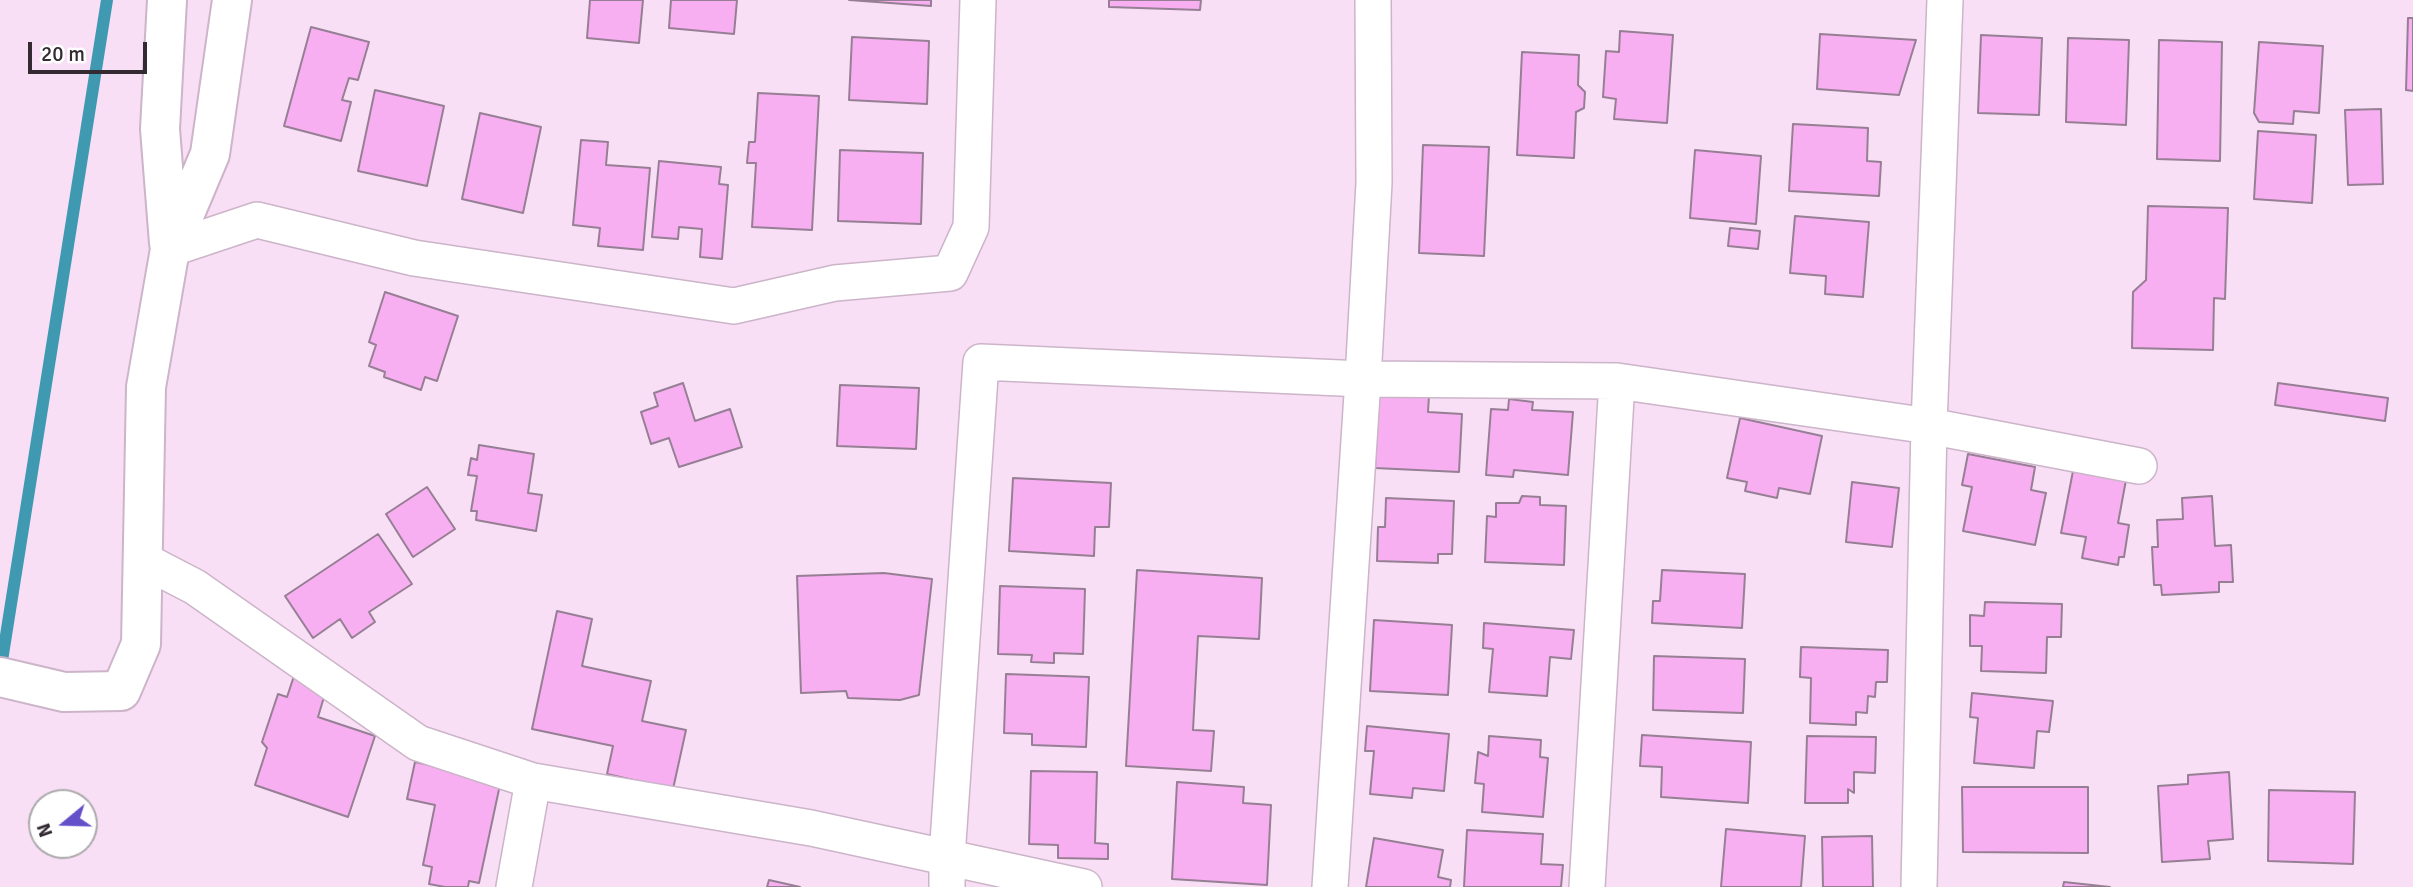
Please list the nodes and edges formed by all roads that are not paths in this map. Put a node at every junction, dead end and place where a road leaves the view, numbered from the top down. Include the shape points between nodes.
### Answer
1 (167, 0) edge
2 (232, 0) edge
3 (978, 0) edge
4 (1373, 0) edge
5 (1945, 0) edge
6 (170, 249) junction
7 (1363, 379) junction
8 (1617, 381) junction
9 (1929, 426) junction
10 (2139, 466) dead end
11 (143, 560) junction
12 (0, 677) edge
13 (533, 781) junction
14 (947, 872) edge
15 (514, 887) edge
16 (1084, 887) edge
17 (1330, 887) edge
18 (1587, 887) edge
19 (1919, 887) edge

1 - 6 street via 160,129
2 - 6 street via 209,155
3 - 6 street via 971,227 950,273 835,283 734,306 414,258 257,220
4 - 7 street via 1374,183
5 - 9 street
6 - 11 street via 146,387
7 - 8 street
7 - 14 street via 981,362
7 - 17 street
8 - 9 street
8 - 18 street
9 - 10 street
9 - 19 street
11 - 12 street via 141,644 121,691 64,692
11 - 13 street via 195,587 418,743
13 - 14 street via 811,828
13 - 15 street
14 - 16 street

